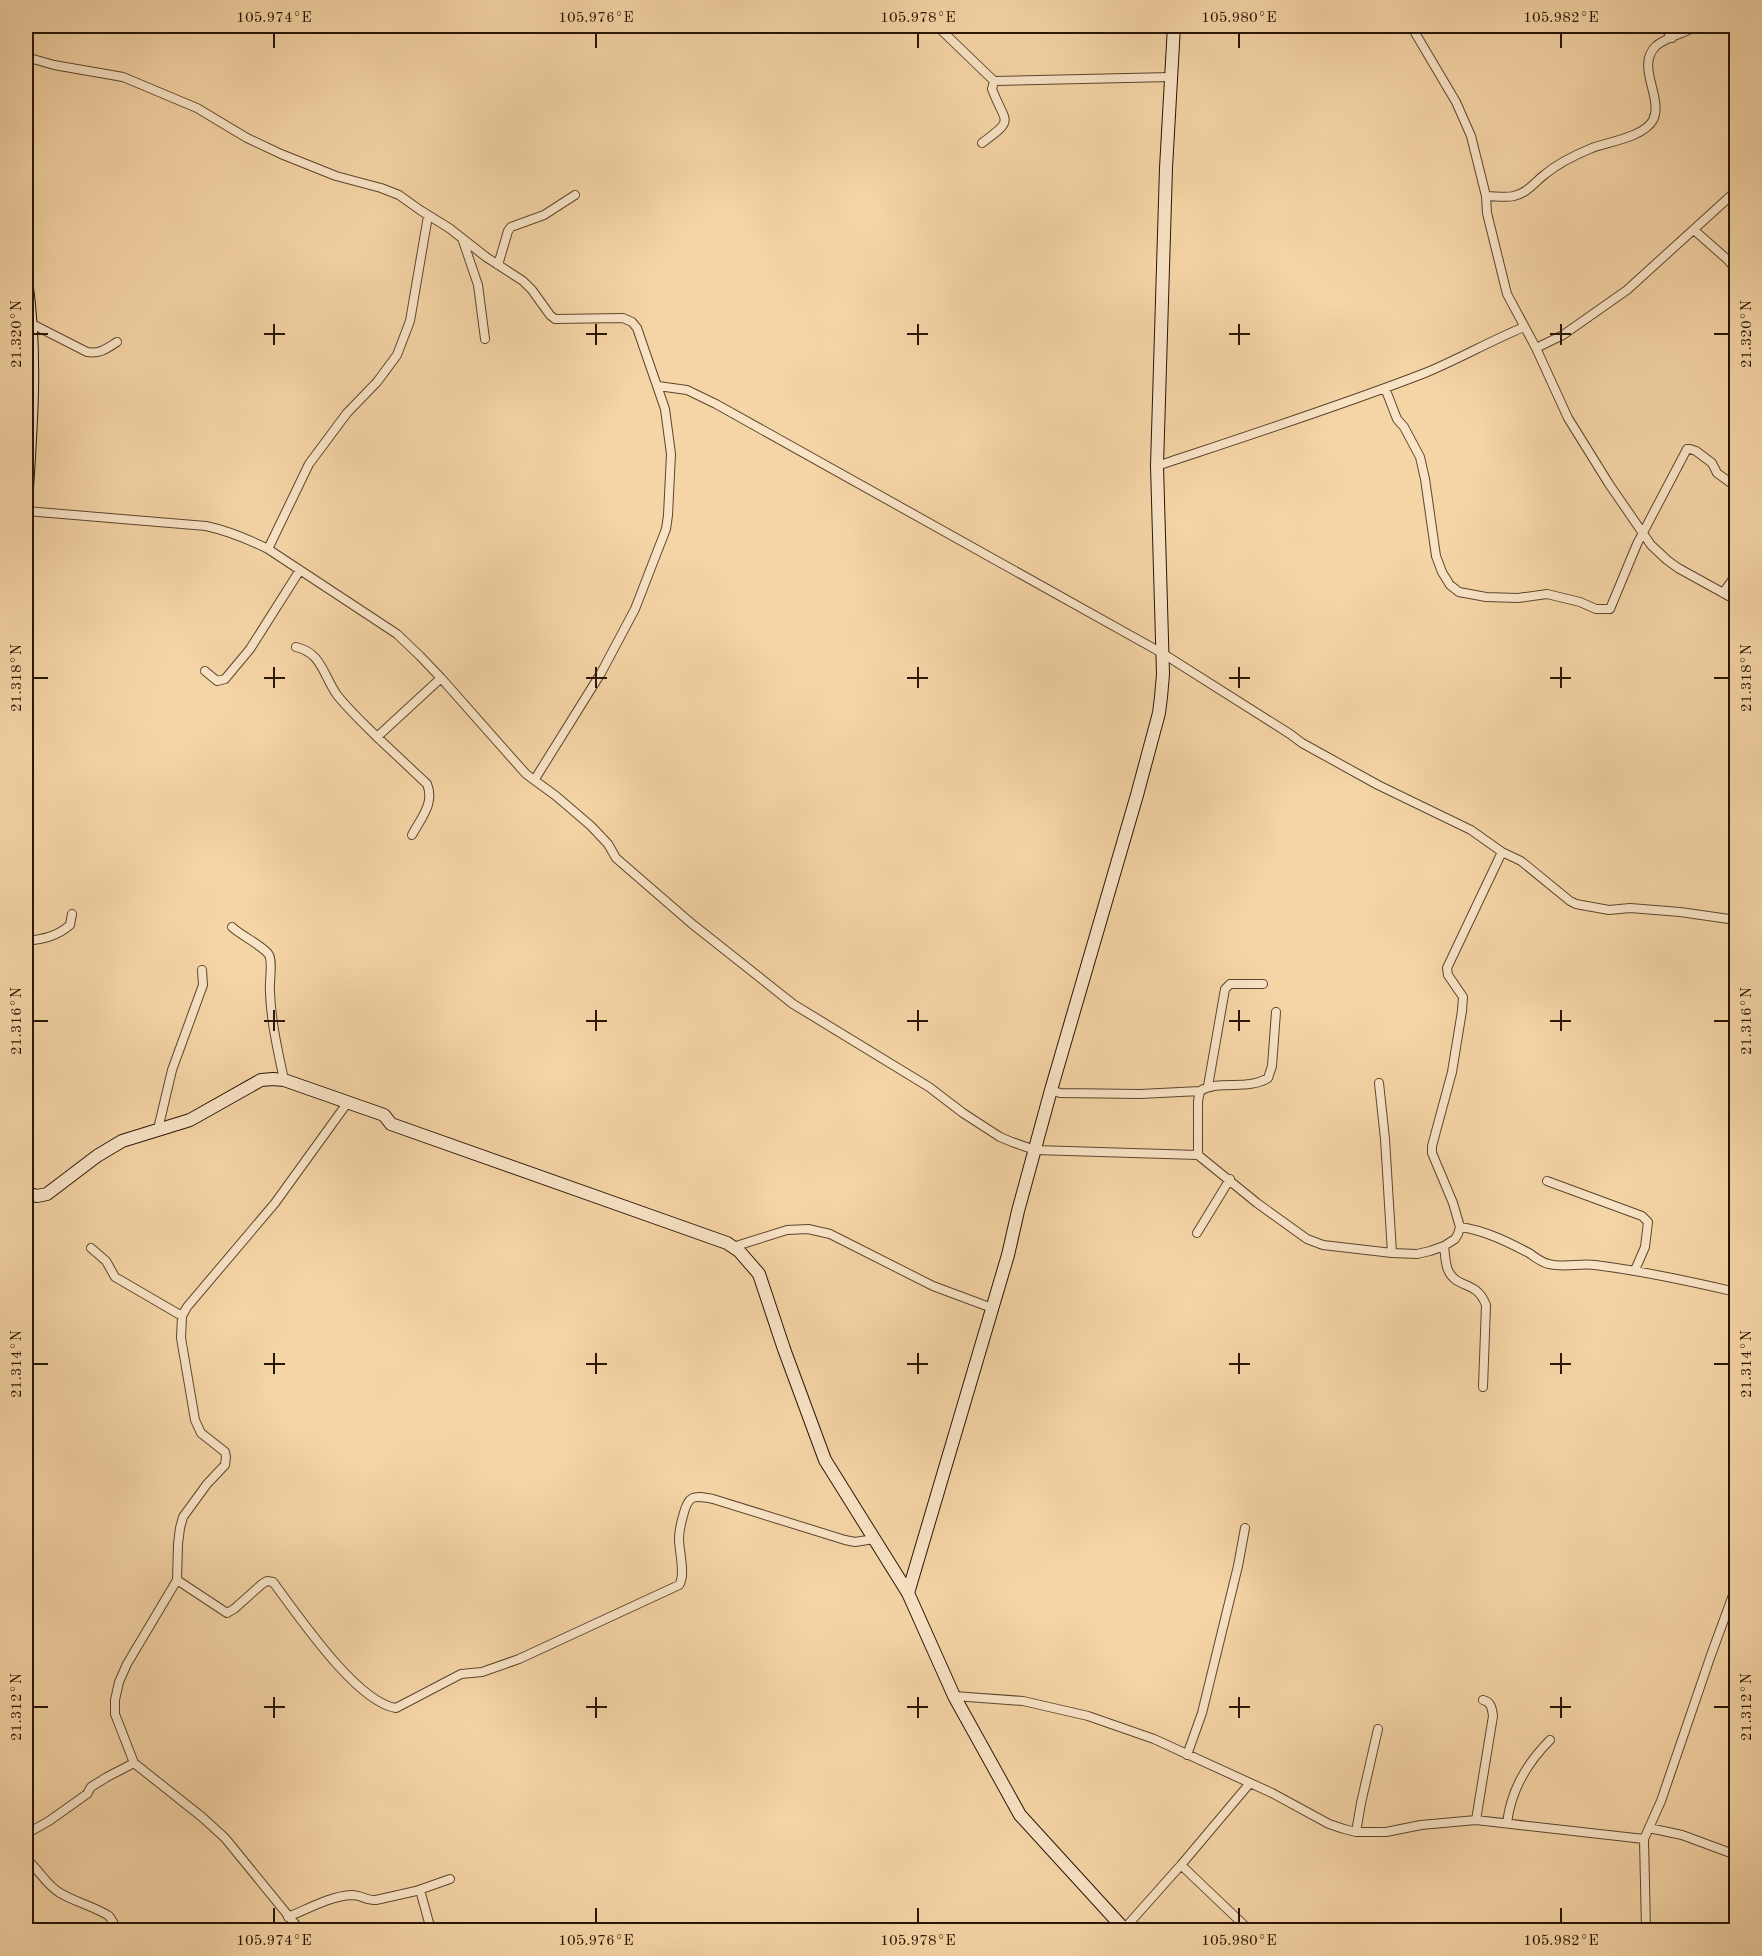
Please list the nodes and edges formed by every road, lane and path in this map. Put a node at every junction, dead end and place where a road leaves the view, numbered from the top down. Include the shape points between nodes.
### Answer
1 (938, 26) edge
2 (1174, 26) edge
3 (1411, 26) edge
4 (1664, 26) edge
5 (1697, 26) edge
6 (1672, 38) junction
7 (26, 57) edge
8 (1171, 77) junction
9 (994, 81) junction
10 (982, 143) dead end
11 (1737, 191) edge
12 (575, 195) dead end
13 (1486, 196) junction
14 (429, 216) junction
15 (1694, 230) junction
16 (462, 238) junction
17 (498, 265) junction
18 (1737, 270) edge
19 (26, 280) edge
20 (32, 324) junction
21 (1524, 327) junction
22 (485, 339) dead end
23 (117, 342) dead end
24 (29, 346) edge
25 (1536, 348) junction
26 (658, 386) junction
27 (1385, 388) junction
28 (1157, 466) junction
29 (1735, 486) edge
30 (26, 503) edge
31 (26, 511) edge
32 (1642, 534) junction
33 (268, 549) junction
34 (300, 570) junction
35 (1737, 575) edge
36 (1723, 593) junction
37 (1737, 600) edge
38 (296, 647) dead end
39 (1162, 653) junction
40 (205, 671) dead end
41 (441, 678) junction
42 (377, 737) junction
43 (535, 779) junction
44 (412, 835) dead end
45 (1502, 852) junction
46 (72, 914) dead end
47 (1737, 920) edge
48 (232, 927) dead end
49 (26, 942) edge
50 (202, 970) dead end
51 (1263, 984) dead end
52 (1276, 1012) dead end
53 (284, 1080) junction
54 (1379, 1083) dead end
55 (1208, 1086) junction
56 (1051, 1090) junction
57 (1200, 1091) junction
58 (348, 1102) junction
59 (158, 1129) junction
60 (1035, 1150) junction
61 (1198, 1155) junction
62 (1230, 1179) junction
63 (1547, 1180) dead end
64 (26, 1193) edge
65 (1460, 1227) junction
66 (1197, 1233) dead end
67 (733, 1246) junction
68 (1444, 1246) junction
69 (91, 1248) dead end
70 (1392, 1253) junction
71 (1635, 1270) junction
72 (1737, 1292) edge
73 (992, 1308) junction
74 (182, 1316) junction
75 (1483, 1387) dead end
76 (1245, 1528) dead end
77 (873, 1539) junction
78 (177, 1580) junction
79 (1737, 1587) edge
80 (908, 1593) junction
81 (954, 1696) junction
82 (1483, 1700) dead end
83 (1378, 1729) dead end
84 (1550, 1740) dead end
85 (1187, 1755) junction
86 (134, 1763) junction
87 (1250, 1783) junction
88 (1476, 1820) junction
89 (1508, 1823) junction
90 (1649, 1828) junction
91 (1356, 1832) junction
92 (26, 1834) edge
93 (1644, 1839) junction
94 (1737, 1855) edge
95 (26, 1859) edge
96 (1181, 1865) junction
97 (450, 1879) dead end
98 (420, 1890) junction
99 (288, 1917) junction
100 (115, 1930) edge
101 (300, 1930) edge
102 (431, 1930) edge
103 (1124, 1930) edge
104 (1259, 1930) edge
105 (1646, 1930) edge

1 - 9 street
2 - 8 street
3 - 13 street via 1456,102 1471,136
4 - 6 street
5 - 6 street
6 - 13 street via 1655,46 1649,56 1655,107 1654,119 1647,129 1568,160 1513,196
7 - 14 street via 123,77 197,108 281,154 399,195
8 - 9 street
8 - 28 street
9 - 10 street via 992,89 1004,115 1004,127
11 - 15 street
12 - 17 street via 544,215 511,227
13 - 21 street via 1507,294
14 - 16 street
14 - 33 street via 410,321 397,355 309,464
15 - 18 street
15 - 25 street via 1627,290 1563,335
16 - 17 street
16 - 22 street via 478,285
17 - 26 street via 523,281 555,320 622,318 632,322 638,328
19 - 20 street
20 - 23 street via 87,352 104,351
20 - 24 street
21 - 25 street
21 - 27 street
24 - 30 street via 32,413
25 - 32 street via 1568,418
26 - 39 street via 687,390 716,404
26 - 43 street via 671,453 666,529 635,609 602,673
27 - 28 street
27 - 32 street via 1420,458 1436,556 1450,585 1459,592 1504,599 1556,595 1596,609 1610,609
28 - 39 street
29 - 32 street via 1712,463 1687,449
31 - 33 street via 206,526
32 - 36 street via 1667,560
33 - 34 street
34 - 40 street via 250,649 225,679 217,681
34 - 41 street via 397,634
35 - 36 street
36 - 37 street
38 - 42 street via 307,649 317,659 336,694
39 - 45 street via 1302,743 1471,830
39 - 56 street via 1159,713
41 - 42 street
41 - 43 street via 526,774
42 - 44 street via 429,789 428,807
43 - 60 street via 591,826 616,858 793,1004 929,1087 1000,1137
45 - 47 street via 1521,861 1576,904
45 - 65 street via 1447,968 1463,997 1462,1011 1432,1153
46 - 49 street via 70,925 56,935
48 - 53 street via 265,949 271,959 270,1009
50 - 59 street via 203,985 172,1070
51 - 55 street via 1230,984 1225,988
52 - 55 street via 1268,1078 1260,1083
53 - 58 street
53 - 59 street via 261,1080 190,1120
54 - 70 street
55 - 57 street
56 - 57 street
56 - 60 street
57 - 61 street
58 - 67 street via 384,1115 392,1124
58 - 74 street via 275,1203
59 - 64 street via 122,1141 47,1194
60 - 61 street
60 - 73 street
61 - 62 street
62 - 66 street
62 - 70 street via 1307,1239 1323,1245
63 - 71 street via 1642,1216 1648,1222 1645,1247
65 - 68 street via 1455,1239
65 - 71 street via 1495,1237 1547,1264
67 - 73 street via 787,1230 830,1234 933,1286
67 - 77 street via 759,1274 825,1460
68 - 70 street via 1418,1254
68 - 75 street via 1448,1271 1456,1281 1482,1294 1486,1305
69 - 74 street via 106,1261 115,1277
71 - 72 street
73 - 80 street
74 - 78 street via 181,1338 195,1420 201,1433 226,1457 225,1465 183,1517
76 - 85 street via 1202,1713
77 - 78 street via 845,1540 713,1499 691,1498 679,1536 679,1585 519,1659 482,1672 461,1674 396,1708 385,1707 361,1690 273,1582 262,1584 226,1613
77 - 80 street
78 - 86 street via 119,1682 115,1714
79 - 90 street
80 - 81 street
81 - 85 street via 1023,1701 1088,1716
81 - 103 street via 1020,1815
82 - 88 street via 1492,1707 1493,1716
83 - 91 street
84 - 89 street via 1528,1764 1511,1804
85 - 87 street
86 - 92 street via 107,1777
86 - 99 street via 225,1838
87 - 91 street via 1329,1824
87 - 96 street
88 - 89 street
88 - 91 street
89 - 93 street
90 - 93 street
90 - 94 street
93 - 105 street
95 - 100 street via 60,1893 109,1916
96 - 103 street
96 - 104 street via 1245,1926
97 - 98 street
98 - 99 street via 376,1900 342,1896
98 - 102 street
99 - 101 street

